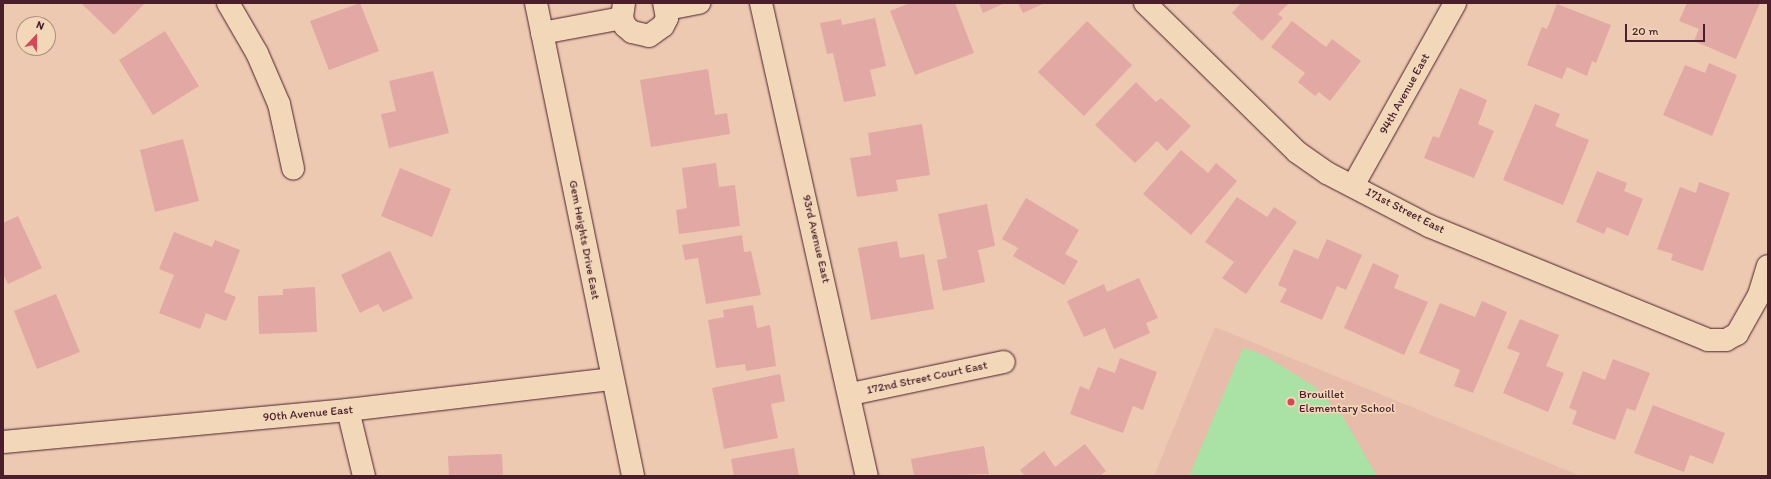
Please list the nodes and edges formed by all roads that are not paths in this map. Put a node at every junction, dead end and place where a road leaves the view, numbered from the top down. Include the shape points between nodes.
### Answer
1 (228, 3) edge
2 (536, 3) edge
3 (698, 3) edge
4 (761, 3) edge
5 (1145, 3) edge
6 (1455, 3) edge
7 (666, 6) edge
8 (623, 10) edge
9 (542, 33) junction
10 (293, 168) dead end
11 (1354, 184) junction
12 (1768, 266) edge
13 (1004, 362) dead end
14 (612, 379) junction
15 (851, 394) junction
16 (348, 410) junction
17 (3, 442) edge
18 (364, 475) edge
19 (634, 476) edge
20 (867, 476) edge

1 - 10 street via 257,53 279,104
2 - 9 street, Gem Heights Drive East
3 - 7 street
4 - 15 street, 93rd Avenue East
5 - 11 street, 171st Street East via 1275,132 1327,173
6 - 11 street, 94th Avenue East
7 - 8 street via 663,26 649,36 632,32
8 - 9 street
9 - 14 street, Gem Heights Drive East
11 - 12 street, 171st Street East via 1429,226 1683,332 1708,340 1726,340 1737,334 1759,296
13 - 15 street, 172nd Street Court East
14 - 16 street, 90th Avenue East
14 - 19 street, Gem Heights Drive East
15 - 20 street, 93rd Avenue East
16 - 17 street, 90th Avenue East
16 - 18 street

